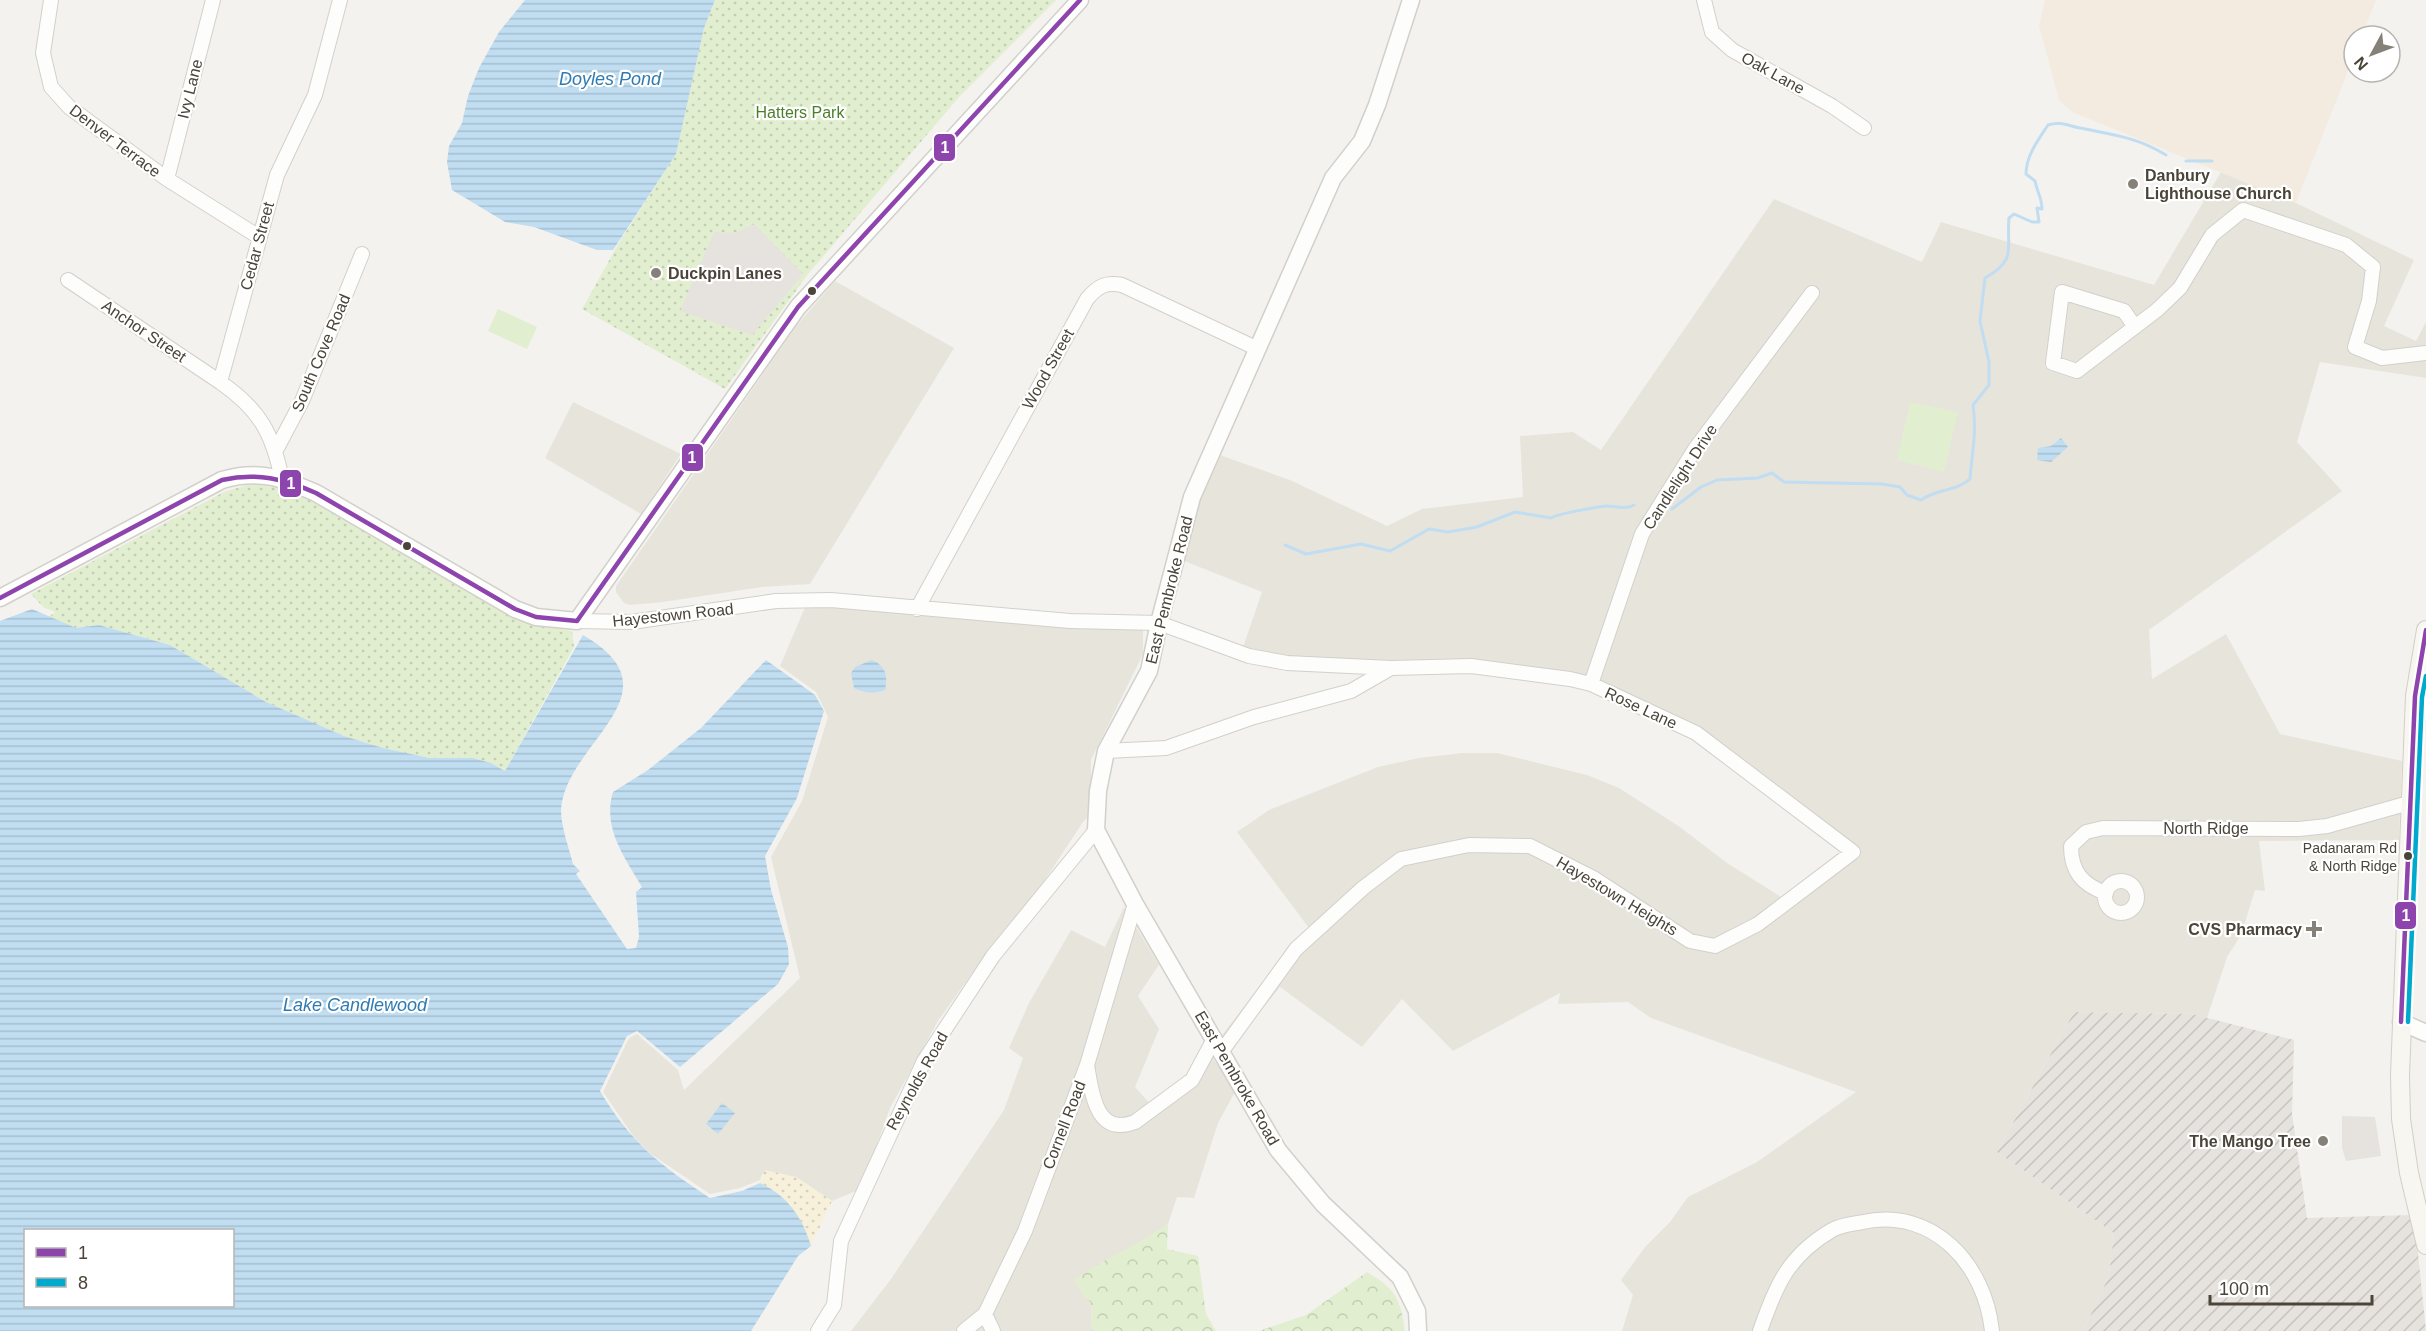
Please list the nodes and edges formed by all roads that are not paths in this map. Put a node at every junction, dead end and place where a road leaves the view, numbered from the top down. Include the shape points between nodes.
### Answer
1 (51, 0) edge
2 (213, 0) edge
3 (340, 0) edge
4 (1080, 0) edge
5 (1411, 0) edge
6 (1704, 0) edge
7 (1864, 128) dead end
8 (167, 179) junction
9 (259, 237) junction
10 (362, 254) dead end
11 (68, 280) dead end
12 (1812, 293) dead end
13 (2135, 327) junction
14 (1258, 349) junction
15 (2426, 353) edge
16 (220, 382) junction
17 (276, 450) junction
18 (282, 480) junction
19 (0, 598) edge
20 (917, 609) junction
21 (577, 621) junction
22 (1159, 623) junction
23 (2426, 630) edge
24 (1391, 668) junction
25 (1591, 684) junction
26 (1106, 751) junction
27 (2409, 803) junction
28 (1096, 830) junction
29 (1853, 852) joint
30 (2106, 893) dead end
31 (1135, 904) junction
32 (2401, 1022) junction
33 (2423, 1031) edge
34 (1218, 1045) junction
35 (1087, 1065) junction
36 (2426, 1245) edge
37 (985, 1314) junction
38 (818, 1331) edge
39 (964, 1331) edge
40 (993, 1331) edge
41 (1418, 1331) edge
42 (1760, 1331) edge
43 (1992, 1331) edge

1 - 8 street, Denver Terrace via 43,53 51,87 69,107
2 - 8 street, Ivy Lane
3 - 9 street, Cedar Street via 315,94 277,175
4 - 21 street via 798,307
5 - 14 street, East Pembroke Road via 1362,141 1333,178
6 - 7 street, Oak Lane via 1712,32 1732,50
8 - 9 street, Denver Terrace
9 - 16 street, Cedar Street
10 - 17 street, South Cove Road via 302,402
11 - 16 street, Anchor Street
12 - 25 street, Candlelight Drive via 1695,449 1642,534
13 - 13 street via 2077,371 2054,363 2062,292 2124,311
13 - 15 street via 2180,288 2212,235 2243,210 2346,245 2373,267 2369,301 2355,347 2382,358
14 - 20 street, Wood Street via 1122,285 1109,282 1097,287
14 - 22 street, East Pembroke Road via 1192,497
16 - 17 street via 241,396 264,422
17 - 18 street
18 - 19 street, Hayestown Road via 253,473 222,480
18 - 21 street, Hayestown Road via 316,493 516,609 536,617
20 - 21 street, Hayestown Road via 831,600 776,601 632,622
20 - 22 street, Hayestown Road via 1070,621
22 - 24 street, Rose Lane via 1249,656 1287,663
22 - 26 street, East Pembroke Road via 1149,671
23 - 27 main road via 2415,696
24 - 25 street, Rose Lane via 1471,666
24 - 26 street, Rose Lane via 1351,691 1254,717 1166,748
25 - 29 street, Rose Lane via 1696,733
26 - 28 street, East Pembroke Road
27 - 30 street, North Ridge via 2309,828 2103,828 2086,832 2071,846 2071,863 2091,888
27 - 32 main road
28 - 31 street, East Pembroke Road
28 - 38 street, Reynolds Road via 993,956 924,1061 841,1241 834,1305
29 - 34 street, Hayestown Heights via 1758,924 1715,946 1690,941 1595,879 1530,846 1469,845 1401,859 1296,949
31 - 34 street, East Pembroke Road
31 - 35 street, Cornell Road
32 - 33 street
32 - 36 main road via 2401,1119
34 - 35 street, Hayestown Heights via 1192,1080 1125,1126 1112,1123 1096,1109
34 - 41 street, East Pembroke Road via 1278,1150 1323,1204 1400,1277 1417,1311
35 - 37 street, Cornell Road via 1025,1231
37 - 39 street, Cornell Road
37 - 40 street
42 - 43 street via 1776,1285 1802,1253 1834,1228 1879,1219 1923,1227 1956,1248 1976,1276 1989,1306

